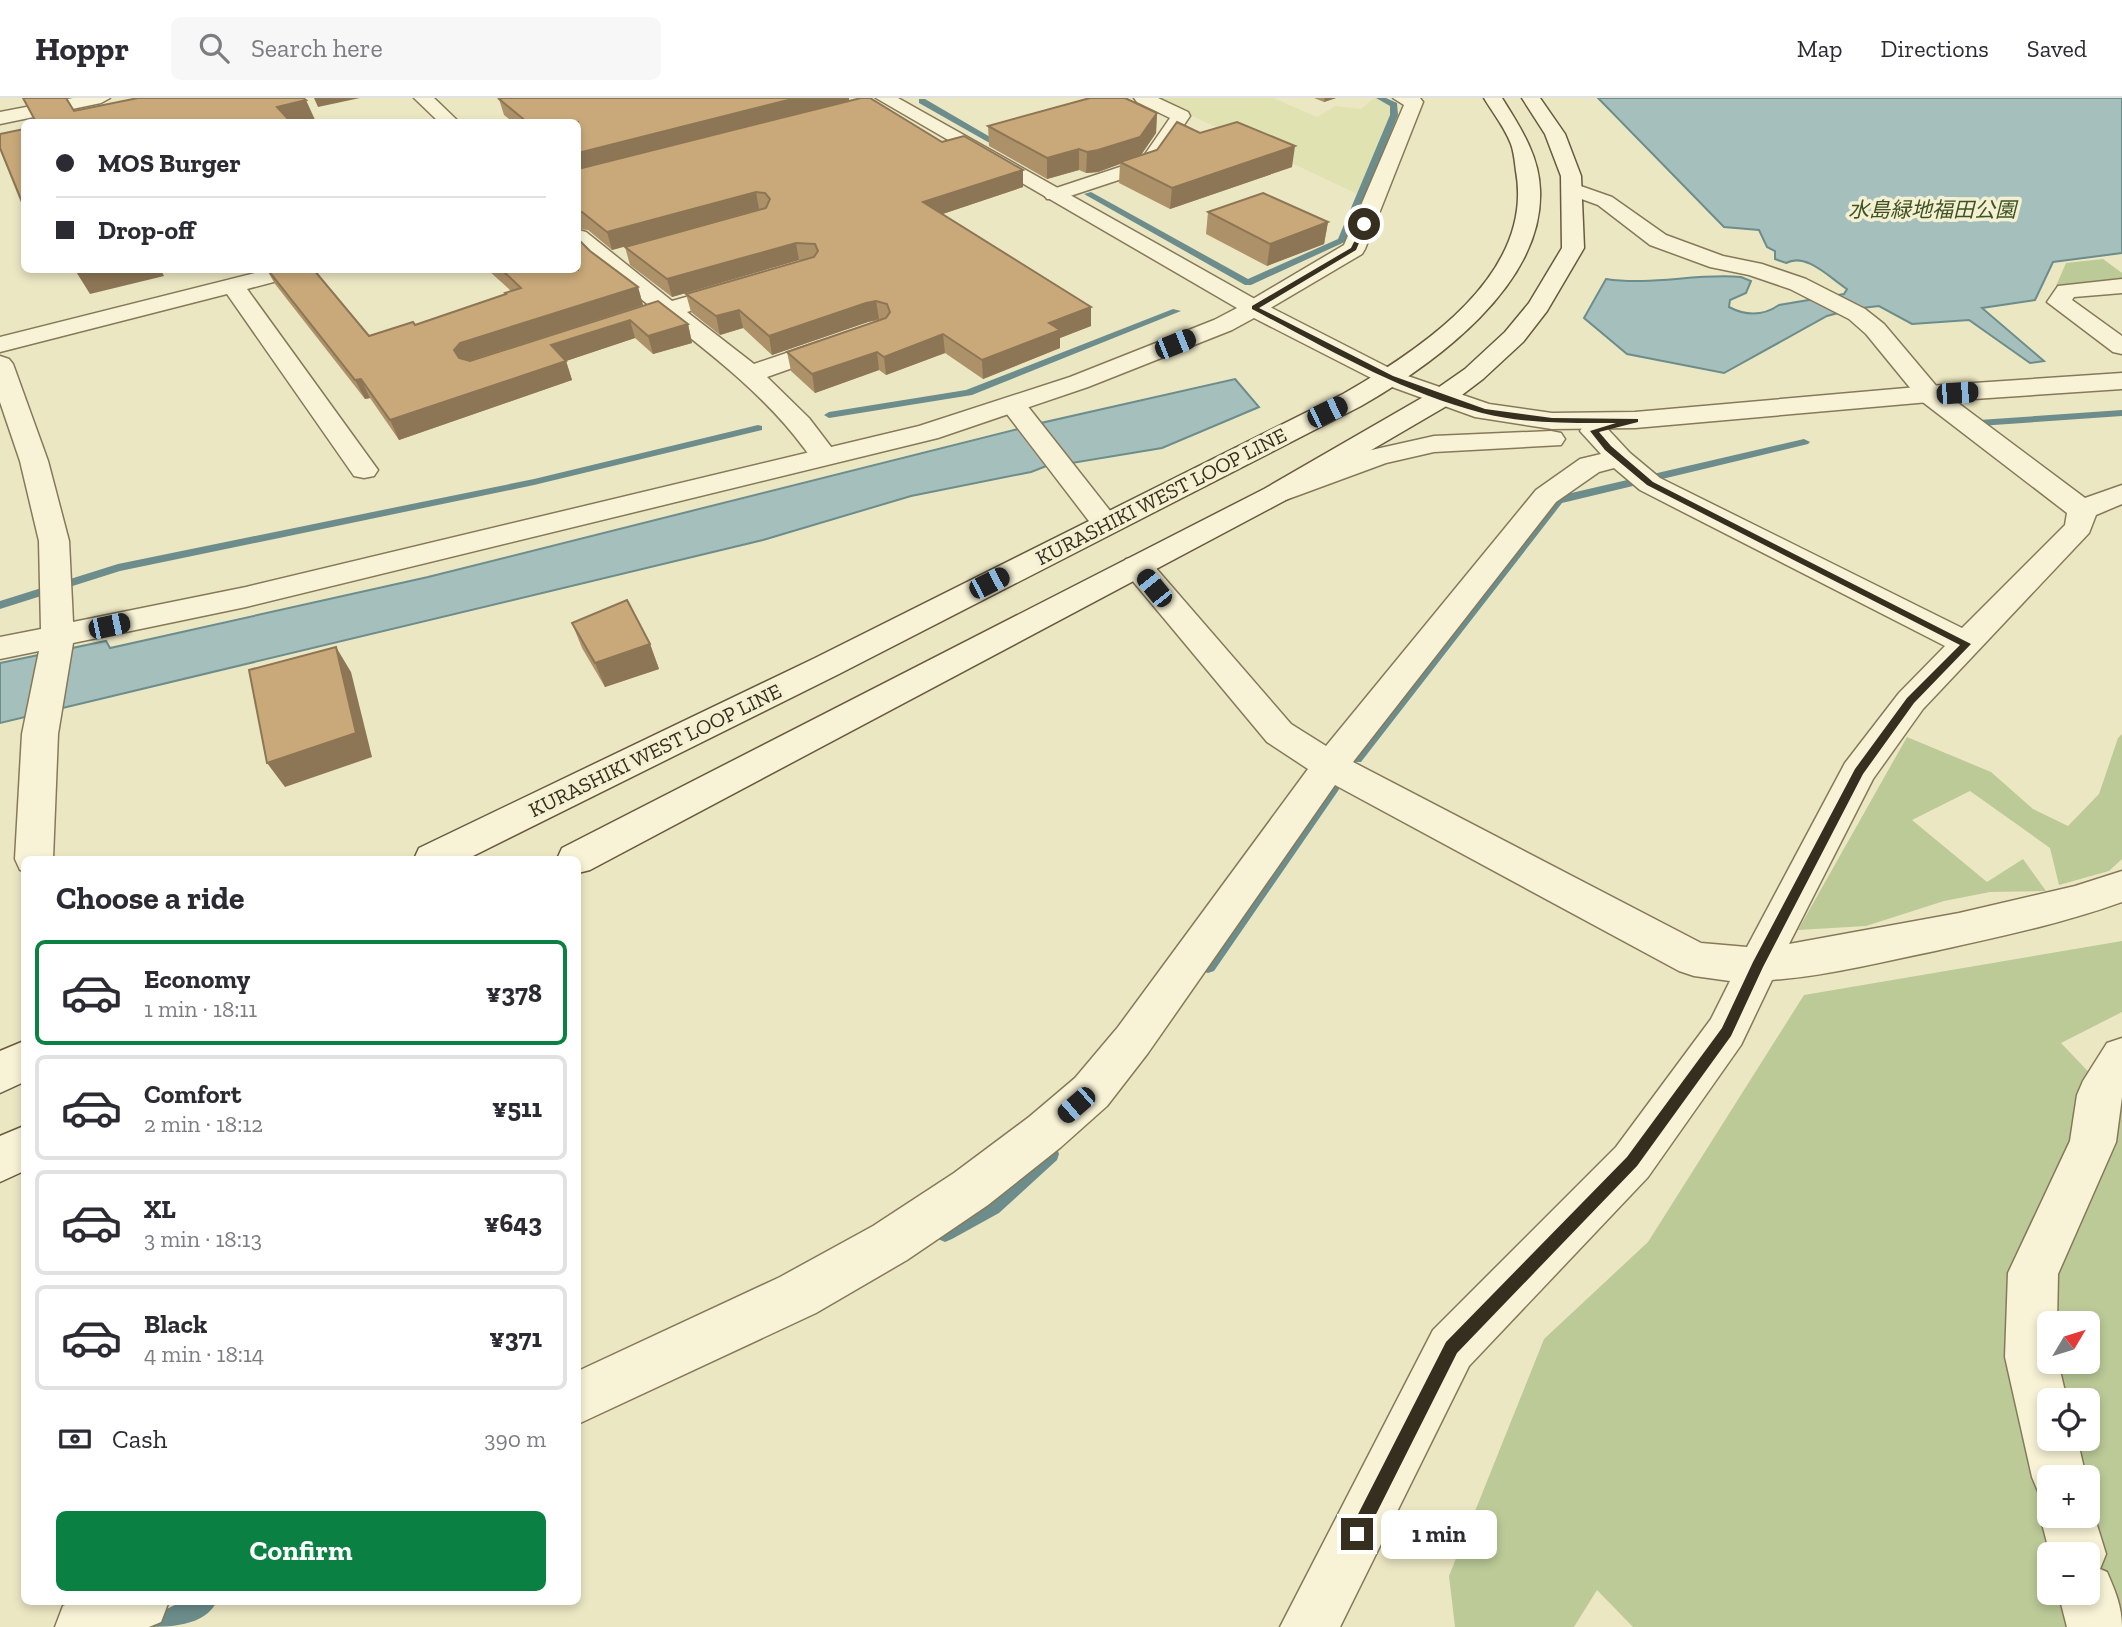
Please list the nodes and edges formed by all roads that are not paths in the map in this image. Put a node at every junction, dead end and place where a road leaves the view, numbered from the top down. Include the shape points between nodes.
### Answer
1 (101, 98) edge
2 (423, 98) edge
3 (1143, 98) edge
4 (1493, 98) edge
5 (1531, 98) edge
6 (885, 100) edge
7 (1411, 100) edge
8 (0, 118) edge
9 (447, 119) edge
10 (1572, 189) junction
11 (1054, 195) junction
12 (581, 240) edge
13 (631, 255) edge
14 (605, 262) junction
15 (280, 273) edge
16 (760, 282) edge
17 (232, 285) junction
18 (2122, 286) edge
19 (1254, 308) junction
20 (666, 310) junction
21 (593, 332) edge
22 (866, 334) edge
23 (0, 345) edge
24 (2122, 347) edge
25 (0, 364) edge
26 (750, 374) junction
27 (1390, 378) junction
28 (2122, 381) edge
29 (1929, 394) junction
30 (1441, 398) junction
31 (5, 399) edge
32 (1013, 405) junction
33 (1635, 420) junction
34 (824, 456) junction
35 (1624, 461) junction
36 (364, 470) dead end
37 (2122, 494) edge
38 (1273, 495) junction
39 (2082, 510) junction
40 (1105, 523) junction
41 (1137, 566) junction
42 (57, 643) junction
43 (1967, 644) junction
44 (0, 648) edge
45 (1329, 765) junction
46 (34, 856) edge
47 (439, 856) edge
48 (581, 856) edge
49 (2122, 886) edge
50 (1758, 965) junction
51 (2122, 1057) edge
52 (21, 1062) edge
53 (0, 1073) edge
54 (21, 1149) edge
55 (0, 1160) edge
56 (2038, 1388) edge
57 (581, 1397) edge
58 (131, 1605) edge
59 (2090, 1605) edge
60 (84, 1627) edge
61 (1310, 1627) edge
62 (2096, 1627) edge

1 - 8 street
2 - 9 street
3 - 11 street via 1181,116 1148,164
4 - 27 street, KURASHIKI WEST LOOP LINE via 1519,138 1529,169 1531,200 1525,230 1509,267 1483,302 1449,336
5 - 10 street, KURASHIKI WEST LOOP LINE via 1555,134
6 - 11 street
7 - 19 street via 1353,249
10 - 29 street via 1605,201 1658,240 1718,262 1780,277 1857,314
10 - 30 street, KURASHIKI WEST LOOP LINE via 1573,248 1539,306 1514,337
11 - 19 street
12 - 14 street
13 - 14 street
14 - 20 street
15 - 17 street
16 - 20 street
17 - 23 street
17 - 36 street
18 - 24 street via 2066,291 2059,302
19 - 27 street
19 - 32 street via 1223,325
20 - 21 street
20 - 26 street
22 - 26 street
25 - 31 street
26 - 34 street
27 - 30 street
27 - 40 street, KURASHIKI WEST LOOP LINE
28 - 29 street
29 - 33 street
29 - 39 street
30 - 33 street via 1524,418
30 - 38 street, KURASHIKI WEST LOOP LINE
31 - 42 street via 34,461 54,541
32 - 34 street via 928,432
32 - 40 street
33 - 35 street
34 - 42 street
35 - 38 street via 1565,439 1434,444 1377,457
35 - 43 street
35 - 45 street via 1590,465 1546,496
37 - 39 street
38 - 41 street, KURASHIKI WEST LOOP LINE
39 - 43 street via 2079,527
40 - 47 street, KURASHIKI WEST LOOP LINE via 827,666
41 - 45 street via 1279,733
41 - 48 street, KURASHIKI WEST LOOP LINE
42 - 44 street
42 - 46 street via 43,719
43 - 50 street via 1911,701 1858,772
45 - 50 street via 1694,959
45 - 57 street via 1133,1040 1091,1092 1045,1132 971,1189 867,1256 798,1295
49 - 50 street via 2096,897 1934,936
50 - 61 street via 1726,1032 1632,1161 1451,1348
51 - 56 street via 2099,1095 2093,1142 2033,1273 2031,1357
52 - 53 street
54 - 55 street
58 - 60 street
59 - 62 street

